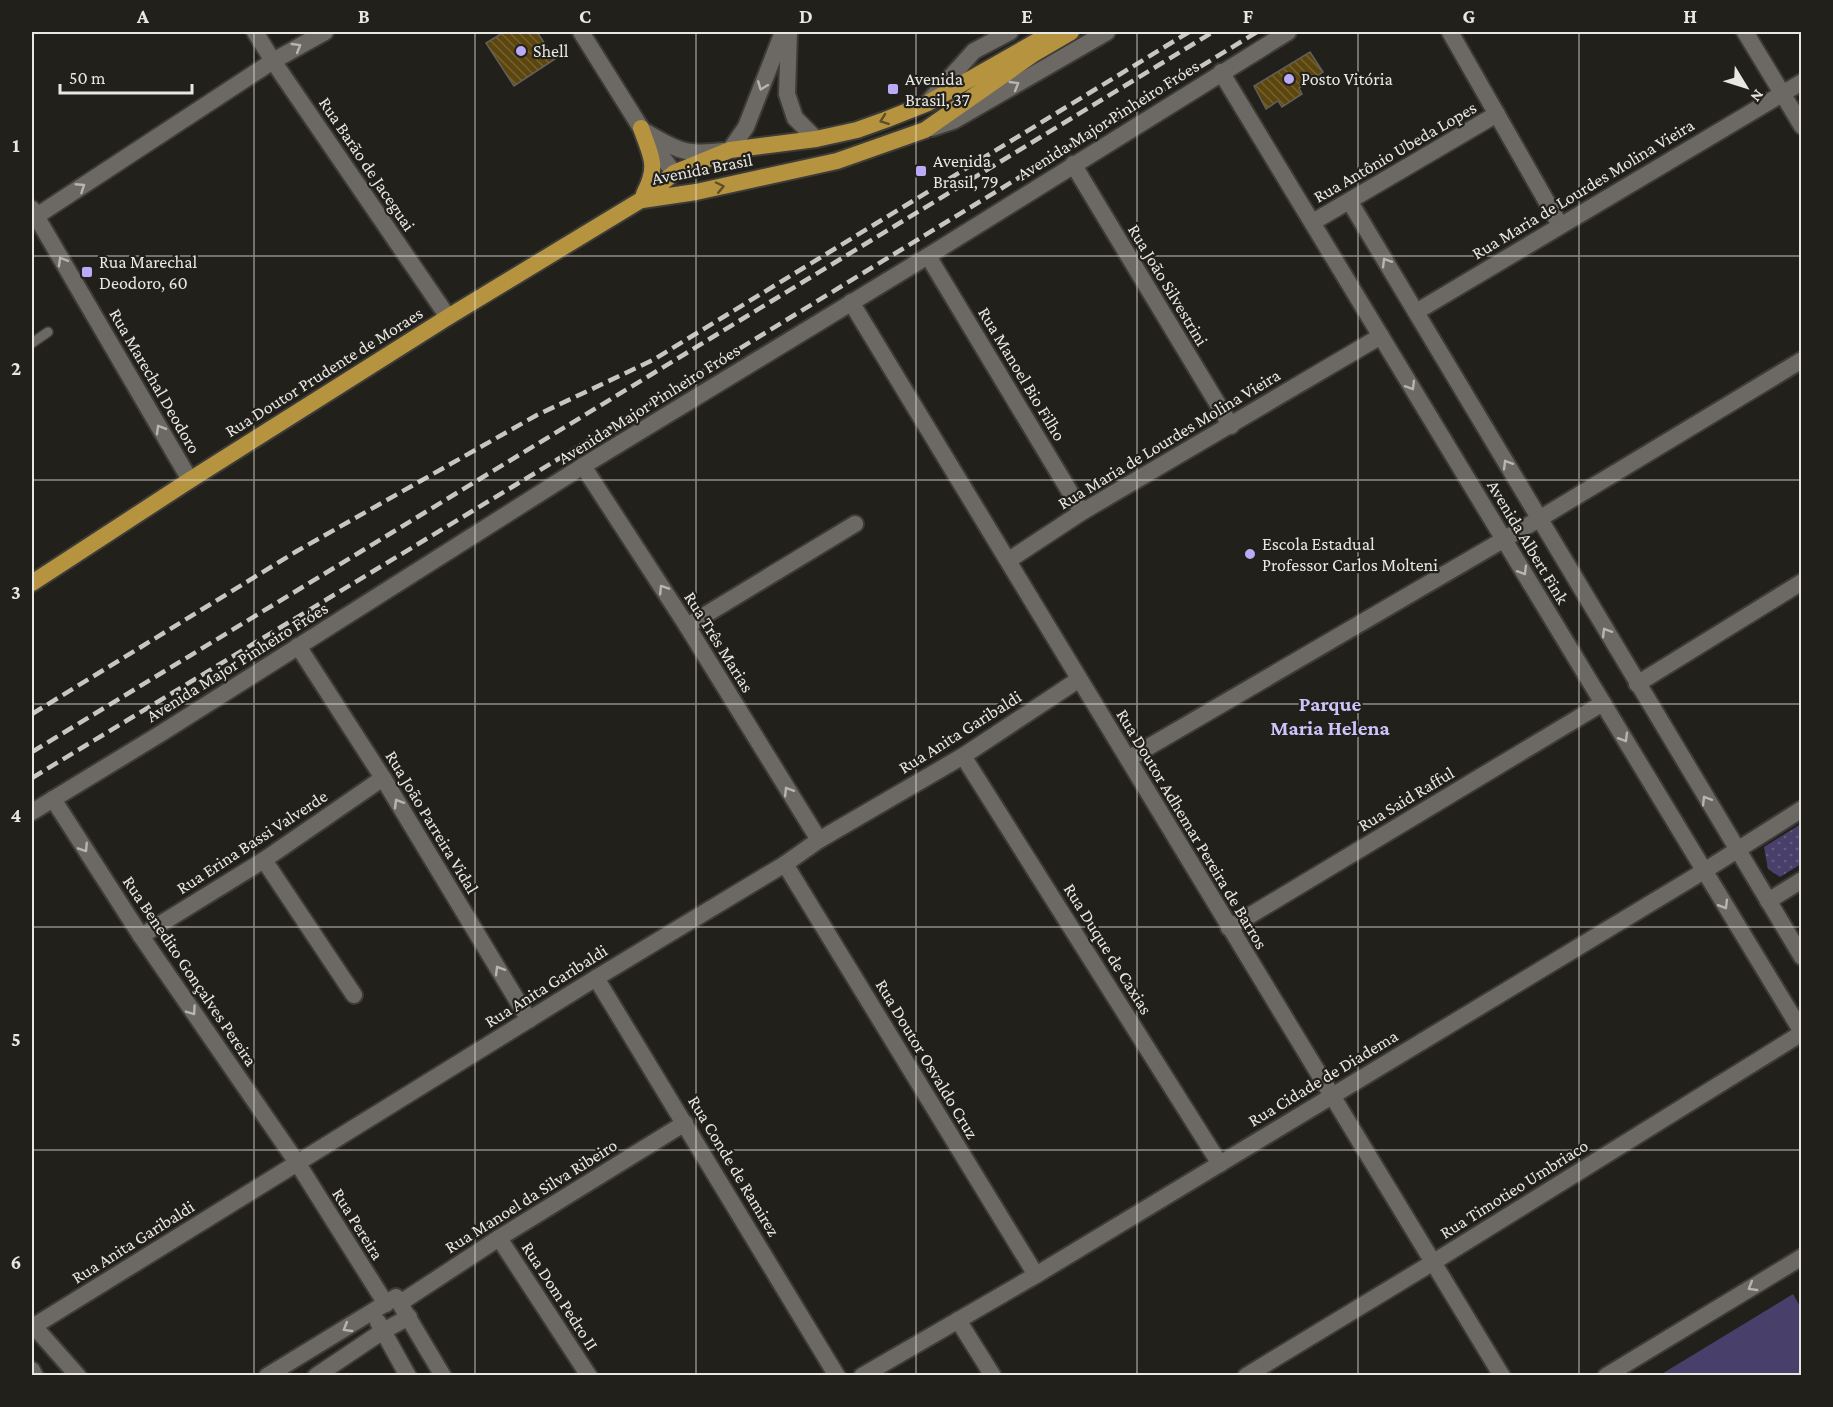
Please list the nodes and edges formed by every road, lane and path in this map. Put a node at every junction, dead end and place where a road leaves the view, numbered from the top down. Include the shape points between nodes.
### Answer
1 (255, 32) edge
2 (325, 32) edge
3 (581, 32) edge
4 (783, 32) edge
5 (789, 32) edge
6 (1010, 32) edge
7 (1053, 32) edge
8 (1071, 32) edge
9 (1107, 32) edge
10 (1288, 32) edge
11 (1450, 32) edge
12 (1744, 32) edge
13 (1032, 50) junction
14 (273, 61) junction
15 (1221, 72) junction
16 (1802, 82) edge
17 (1782, 92) junction
18 (928, 103) junction
19 (1497, 114) junction
20 (1802, 126) edge
21 (641, 128) junction
22 (925, 130) junction
23 (816, 139) junction
24 (730, 150) junction
25 (1073, 165) junction
26 (674, 173) junction
27 (696, 192) junction
28 (641, 200) junction
29 (1350, 202) junction
30 (33, 215) edge
31 (1313, 222) junction
32 (1560, 225) junction
33 (928, 256) junction
34 (851, 302) junction
35 (1416, 312) junction
36 (448, 317) junction
37 (48, 332) dead end
38 (1381, 336) junction
39 (32, 343) edge
40 (1802, 360) edge
41 (1231, 426) junction
42 (583, 466) junction
43 (190, 480) junction
44 (1082, 512) junction
45 (1539, 519) junction
46 (855, 524) dead end
47 (1504, 539) junction
48 (1009, 560) junction
49 (1802, 582) edge
50 (32, 584) edge
51 (687, 626) junction
52 (298, 646) junction
53 (1078, 680) junction
54 (1637, 684) junction
55 (1603, 703) junction
56 (963, 756) junction
57 (1128, 759) junction
58 (383, 778) junction
59 (53, 799) junction
60 (1802, 809) edge
61 (32, 812) edge
62 (819, 840) junction
63 (1736, 850) junction
64 (264, 860) junction
65 (784, 864) junction
66 (1704, 870) junction
67 (1802, 880) edge
68 (1768, 901) junction
69 (1229, 928) junction
70 (141, 936) junction
71 (1802, 957) edge
72 (596, 978) junction
73 (354, 995) dead end
74 (529, 1020) junction
75 (1802, 1033) edge
76 (1333, 1095) junction
77 (685, 1123) junction
78 (298, 1164) junction
79 (1220, 1164) junction
80 (500, 1238) junction
81 (1802, 1257) edge
82 (1432, 1263) junction
83 (1036, 1275) junction
84 (393, 1307) junction
85 (958, 1320) junction
86 (33, 1325) edge
87 (383, 1331) junction
88 (32, 1370) edge
89 (35, 1376) edge
90 (78, 1376) edge
91 (267, 1376) edge
92 (316, 1376) edge
93 (408, 1376) edge
94 (442, 1376) edge
95 (589, 1376) edge
96 (837, 1376) edge
97 (862, 1376) edge
98 (993, 1376) edge
99 (1246, 1376) edge
100 (1502, 1376) edge
101 (1606, 1376) edge

1 - 14 street, Rua Barão de Jaceguai
14 -> 2 street
3 - 21 street
4 -> 24 street via 746,127
5 - 23 street via 787,94 795,118
6 - 18 street, Avenida Brasil via 974,51
7 - 13 highway
8 - 13 highway
22 -> 9 street, Avenida Brasil via 952,121
10 - 15 street, Avenida Major Pinheiro Fróes
11 - 19 street
12 - 17 street
13 - 18 highway, Avenida Brasil
13 - 22 highway, Avenida Brasil
30 -> 14 street
14 - 36 street, Rua Barão de Jaceguai
15 - 25 street, Avenida Major Pinheiro Fróes
15 - 31 street, Avenida Albert Fink
16 - 17 street, Rua Maria de Lourdes Molina Vieira
17 - 20 street
17 - 32 street, Rua Maria de Lourdes Molina Vieira
18 -> 23 highway, Avenida Brasil via 857,129
19 - 29 street, Rua Antônio Ubeda Lopes
19 - 32 street
21 - 24 street via 686,152
21 - 26 street
21 - 28 highway via 654,170
27 -> 22 highway, Avenida Brasil via 837,161
23 - 24 highway, Avenida Brasil
24 - 26 highway, Avenida Brasil
25 - 33 street, Avenida Major Pinheiro Fróes
25 - 41 street, Rua João Silvestrini
26 - 27 highway
26 - 28 highway, Avenida Brasil
27 - 28 highway, Avenida Brasil
28 - 36 highway, Rua Doutor Prudente de Moraes
29 - 31 street, Rua Antônio Ubeda Lopes
35 -> 29 street, Avenida Albert Fink
43 -> 30 street, Rua Marechal Deodoro
31 - 38 street, Avenida Albert Fink
32 - 35 street, Rua Maria de Lourdes Molina Vieira
33 - 34 street, Avenida Major Pinheiro Fróes
33 - 44 street, Rua Manoel Bio Filho
34 - 42 street, Avenida Major Pinheiro Fróes
34 - 48 street, Rua Doutor Adhemar Pereira de Barros
45 -> 35 street, Avenida Albert Fink
36 - 43 highway, Rua Doutor Prudente de Moraes
37 - 39 lane
38 - 41 street, Rua Maria de Lourdes Molina Vieira
38 -> 47 street, Avenida Albert Fink
40 - 45 street
41 - 44 street, Rua Maria de Lourdes Molina Vieira
51 -> 42 street, Rua Três Marias
42 - 52 street, Avenida Major Pinheiro Fróes
43 - 50 highway, Rua Doutor Prudente de Moraes
44 - 48 street, Rua Maria de Lourdes Molina Vieira
45 - 47 street
54 -> 45 street, Avenida Albert Fink
46 - 51 street
47 -> 55 street, Avenida Albert Fink
47 - 57 street
48 - 53 street, Rua Doutor Adhemar Pereira de Barros
49 - 54 street
62 -> 51 street, Rua Três Marias
52 - 58 street, Rua João Parreira Vidal
52 - 59 street, Avenida Major Pinheiro Fróes
53 - 56 street, Rua Anita Garibaldi
53 - 57 street, Rua Doutor Adhemar Pereira de Barros
63 -> 54 street, Avenida Albert Fink
55 -> 66 street, Avenida Albert Fink
55 - 69 street, Rua Said Rafful
56 - 62 street, Rua Anita Garibaldi
56 - 79 street, Rua Duque de Caxias
57 - 69 street, Rua Doutor Adhemar Pereira de Barros
58 - 64 street, Rua Erina Bassi Valverde
74 -> 58 street, Rua João Parreira Vidal
59 - 61 street, Avenida Major Pinheiro Fróes
59 -> 70 street, Rua Benedito Gonçalves Pereira
60 - 63 street, Rua Cidade de Diadema
62 - 65 street, Rua Anita Garibaldi
63 - 66 street, Rua Cidade de Diadema
63 - 68 street, Avenida Albert Fink
64 - 70 street, Rua Erina Bassi Valverde
64 - 73 street
65 - 72 street, Rua Anita Garibaldi
65 - 83 street, Rua Doutor Osvaldo Cruz
66 -> 75 street, Avenida Albert Fink
66 - 76 street, Rua Cidade de Diadema
67 - 68 street
68 - 71 street, Avenida Albert Fink
69 - 76 street, Rua Doutor Adhemar Pereira de Barros
70 -> 78 street, Rua Benedito Gonçalves Pereira
72 - 74 street, Rua Anita Garibaldi
72 - 77 street, Rua Conde de Ramirez
74 - 78 street, Rua Anita Garibaldi
75 - 82 street, Rua Timotieo Umbriaco
76 - 79 street, Rua Cidade de Diadema
76 - 82 street, Rua Doutor Adhemar Pereira de Barros
77 - 80 street, Rua Manoel da Silva Ribeiro
77 - 96 street, Rua Conde de Ramirez
78 - 84 street, Rua Pereira
78 - 86 street, Rua Anita Garibaldi
79 - 83 street, Rua Cidade de Diadema
80 - 84 street, Rua Manoel da Silva Ribeiro
80 - 95 street, Rua Dom Pedro II
81 -> 101 street
82 - 99 street, Rua Timotieo Umbriaco
82 - 100 street, Rua Doutor Adhemar Pereira de Barros
83 - 85 street, Rua Cidade de Diadema
84 - 87 street, Rua Manoel da Silva Ribeiro
84 - 87 street
84 -> 91 street, Rua Manoel da Silva Ribeiro
84 - 94 street
85 - 97 street, Rua Cidade de Diadema
85 - 98 street
86 - 90 street
87 - 92 street, Rua Manoel da Silva Ribeiro
87 - 93 street
88 - 89 street

